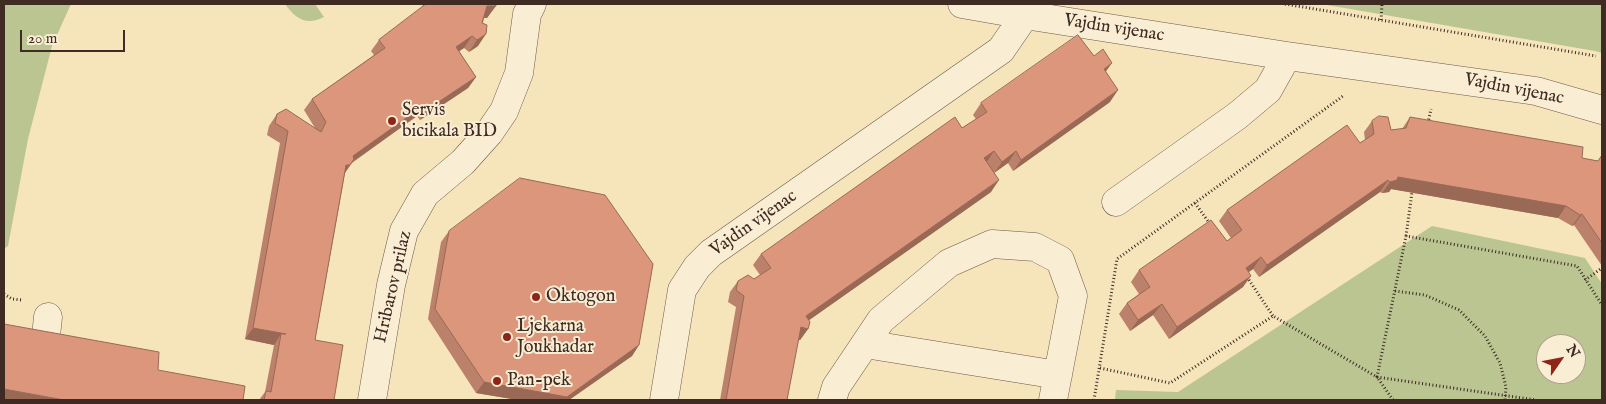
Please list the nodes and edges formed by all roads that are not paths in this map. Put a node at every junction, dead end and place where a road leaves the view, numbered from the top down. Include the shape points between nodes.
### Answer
1 (532, 4) edge
2 (962, 4) edge
3 (1025, 15) junction
4 (1287, 56) junction
5 (1602, 110) edge
6 (1116, 202) dead end
7 (48, 317) dead end
8 (864, 344) junction
9 (45, 345) edge
10 (1056, 387) edge
11 (372, 400) edge
12 (664, 400) edge
13 (832, 400) edge

1 - 11 street, Hribarov prilaz via 527,14 519,73 504,111 463,162 425,194 404,230 391,285
2 - 3 street
3 - 4 street, Vajdin vijenac
3 - 12 street, Vajdin vijenac via 1001,50 711,253 697,267 682,290
4 - 5 street, Vajdin vijenac via 1536,91
4 - 6 street via 1268,90 1237,116
7 - 9 street
8 - 10 street
8 - 10 street via 881,320 949,262 992,244 1035,247 1060,260 1073,296
8 - 13 street via 836,387

